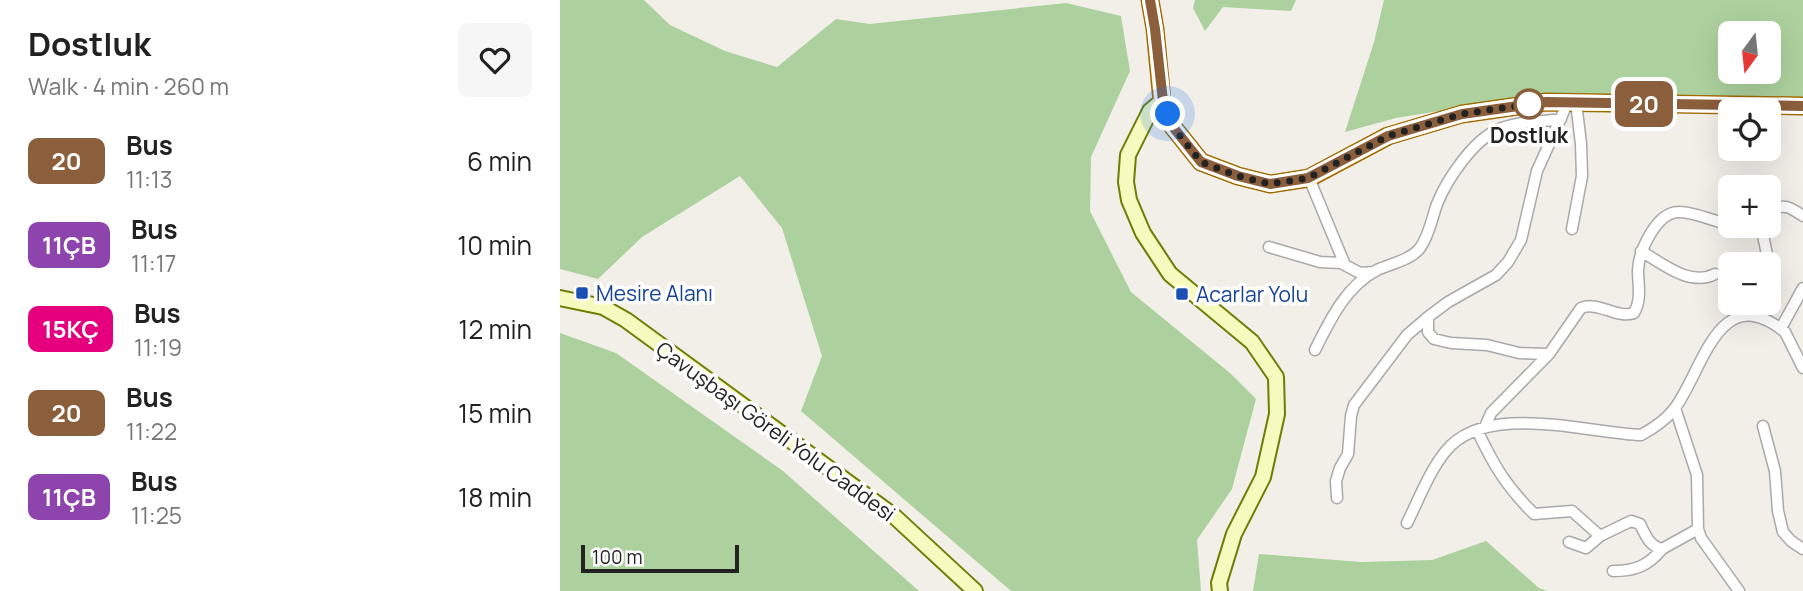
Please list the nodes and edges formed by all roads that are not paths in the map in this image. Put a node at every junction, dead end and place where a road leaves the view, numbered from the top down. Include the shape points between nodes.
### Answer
1 (1150, 0) edge
2 (1163, 101) junction
3 (1572, 102) junction
4 (1803, 106) edge
5 (1561, 119) junction
6 (1308, 178) junction
7 (1781, 206) edge
8 (1803, 216) edge
9 (1718, 222) edge
10 (1572, 229) dead end
11 (1269, 247) dead end
12 (1641, 251) junction
13 (1345, 265) junction
14 (1374, 272) junction
15 (1715, 274) dead end
16 (1803, 288) edge
17 (560, 298) edge
18 (1757, 315) joint
19 (1428, 317) junction
20 (1781, 328) junction
21 (1315, 349) dead end
22 (1549, 354) junction
23 (1803, 368) edge
24 (1675, 408) junction
25 (1763, 426) dead end
26 (1481, 429) junction
27 (1337, 498) dead end
28 (1407, 523) dead end
29 (1698, 529) junction
30 (1600, 536) junction
31 (1569, 542) dead end
32 (1662, 549) junction
33 (1803, 549) edge
34 (1613, 570) dead end
35 (975, 591) edge
36 (1220, 591) edge
37 (1739, 591) edge

1 - 2 main road
2 - 6 main road via 1173,127 1201,162 1270,184
2 - 36 main road via 1150,111 1128,155 1129,200 1143,233 1170,274 1252,342 1276,377 1276,414 1263,477 1234,534
3 - 4 main road
3 - 5 street
3 - 6 main road via 1462,114 1388,136
3 - 10 street via 1582,176
5 - 14 street via 1495,130 1449,179 1418,251
5 - 19 street via 1537,171 1521,240 1508,262 1496,275
6 - 13 street
7 - 8 street
9 - 12 street via 1679,212 1664,216
11 - 13 street
12 - 15 street via 1681,275 1706,279
12 - 22 street via 1639,304 1634,313 1625,316 1589,304 1581,307
13 - 14 street via 1360,273
14 - 21 street via 1350,291
16 - 20 street
17 - 35 main road, Çavuşbaşı Göreli Yolu Caddesi via 603,307 626,320 894,516
18 - 20 street
18 - 24 street via 1737,317 1721,328
19 - 22 street via 1428,332 1434,338
19 - 27 street via 1407,335 1354,405 1348,454 1336,481
20 - 23 street
22 - 26 street via 1491,412
24 - 26 street via 1656,428 1641,435 1532,423
24 - 29 street via 1697,475
25 - 33 street via 1783,532
26 - 28 street via 1446,450
26 - 30 street via 1494,468 1534,513 1572,510
29 - 32 street
29 - 37 street
30 - 31 street via 1587,548
30 - 32 street via 1636,522 1650,542
32 - 34 street via 1641,568

